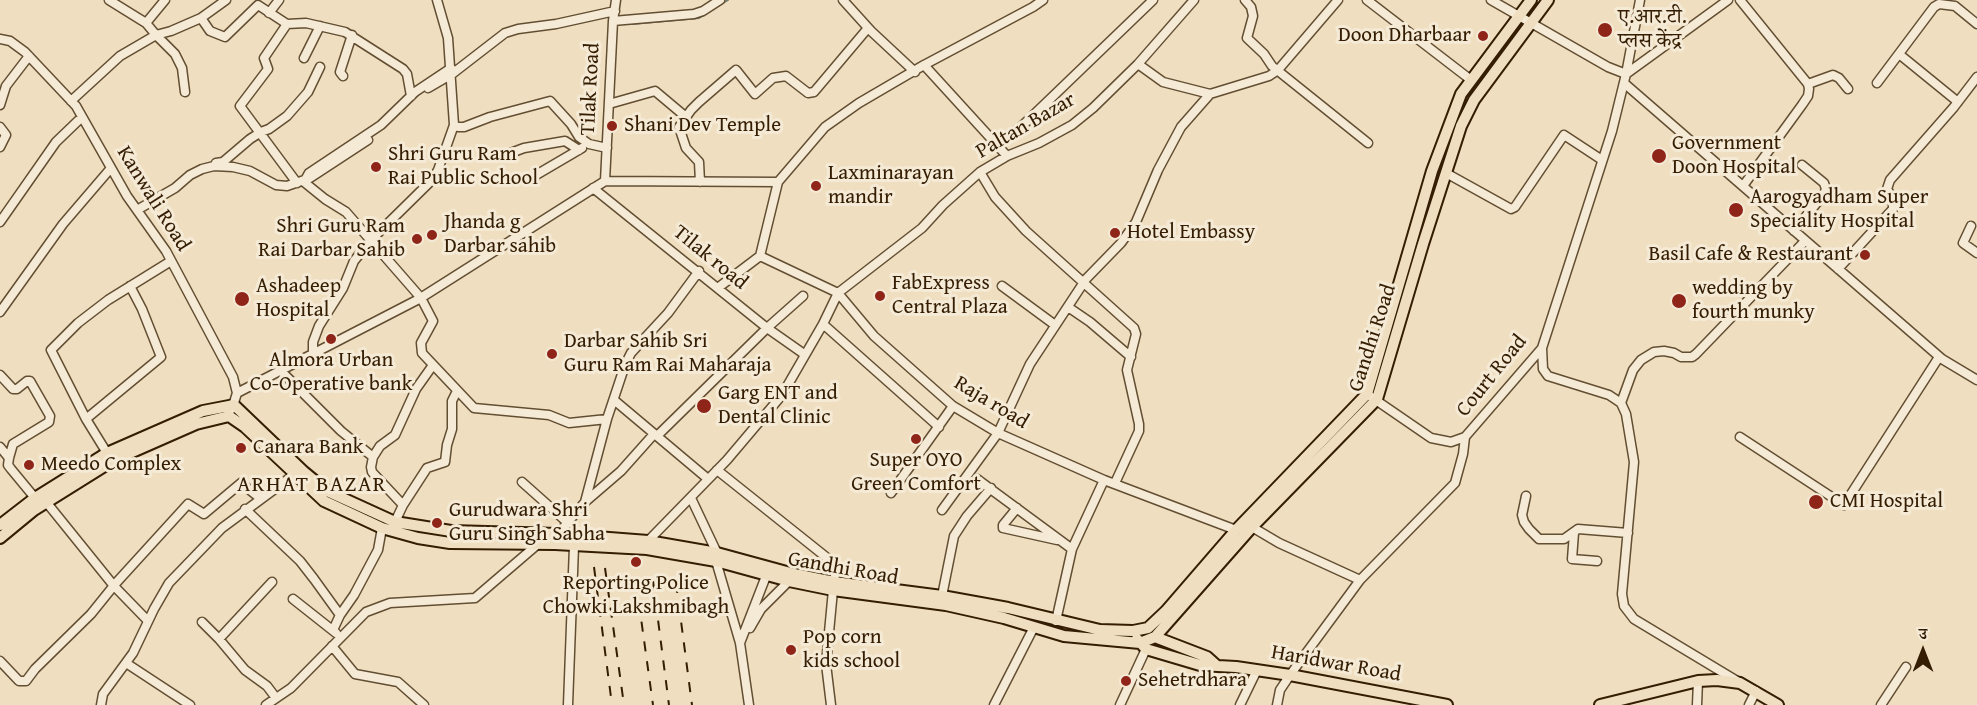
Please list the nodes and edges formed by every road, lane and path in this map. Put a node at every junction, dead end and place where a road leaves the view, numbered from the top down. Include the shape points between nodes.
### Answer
1 (109, 0) edge
2 (165, 0) edge
3 (226, 0) edge
4 (279, 0) edge
5 (437, 0) edge
6 (720, 0) edge
7 (843, 0) edge
8 (1042, 0) edge
9 (1153, 0) edge
10 (1194, 0) edge
11 (1245, 0) edge
12 (1338, 0) edge
13 (1367, 0) edge
14 (1491, 0) edge
15 (1531, 0) edge
16 (1548, 0) edge
17 (1640, 0) edge
18 (1728, 0) edge
19 (1740, 0) edge
20 (615, 5) edge
21 (269, 13) junction
22 (1519, 15) junction
23 (201, 18) junction
24 (613, 21) junction
25 (146, 23) junction
26 (1531, 23) junction
27 (286, 24) junction
28 (1977, 24) edge
29 (320, 26) junction
30 (868, 28) junction
31 (156, 35) junction
32 (352, 35) junction
33 (0, 39) edge
34 (1899, 54) junction
35 (29, 56) junction
36 (304, 58) dead end
37 (1138, 64) junction
38 (924, 65) junction
39 (320, 67) dead end
40 (1278, 70) junction
41 (451, 71) junction
42 (915, 72) junction
43 (343, 76) dead end
44 (1977, 77) edge
45 (1625, 79) junction
46 (1471, 80) junction
47 (1877, 83) dead end
48 (1808, 84) junction
49 (1848, 89) dead end
50 (185, 92) dead end
51 (1210, 94) junction
52 (411, 96) junction
53 (71, 101) junction
54 (1958, 102) junction
55 (609, 104) junction
56 (0, 105) edge
57 (82, 117) junction
58 (686, 117) junction
59 (454, 125) junction
60 (0, 128) edge
61 (261, 132) junction
62 (1368, 143) dead end
63 (590, 144) junction
64 (997, 144) junction
65 (0, 147) edge
66 (607, 148) junction
67 (579, 150) junction
68 (1007, 156) junction
69 (500, 157) dead end
70 (1602, 160) junction
71 (1802, 165) dead end
72 (111, 168) junction
73 (980, 172) junction
74 (1446, 173) junction
75 (536, 175) dead end
76 (605, 181) junction
77 (301, 182) junction
78 (700, 182) junction
79 (778, 182) junction
80 (1743, 186) junction
81 (593, 188) junction
82 (164, 195) junction
83 (137, 210) junction
84 (0, 222) edge
85 (1971, 226) dead end
86 (1794, 231) junction
87 (370, 241) junction
88 (1805, 241) junction
89 (1977, 253) edge
90 (760, 256) junction
91 (171, 261) junction
92 (1838, 269) junction
93 (699, 272) junction
94 (1084, 282) junction
95 (130, 286) junction
96 (1002, 286) dead end
97 (719, 287) junction
98 (838, 293) junction
99 (803, 296) dead end
100 (421, 298) junction
101 (1068, 307) junction
102 (0, 312) edge
103 (823, 324) junction
104 (1055, 326) junction
105 (767, 328) junction
106 (1542, 348) junction
107 (313, 353) junction
108 (804, 354) junction
109 (1131, 357) junction
110 (1939, 357) junction
111 (433, 365) junction
112 (280, 370) junction
113 (0, 375) edge
114 (1977, 380) edge
115 (457, 391) junction
116 (237, 393) junction
117 (1366, 394) junction
118 (1377, 399) junction
119 (614, 400) junction
120 (1622, 403) junction
121 (953, 406) junction
122 (231, 410) junction
123 (86, 419) junction
124 (607, 419) junction
125 (939, 427) junction
126 (998, 433) junction
127 (656, 435) junction
128 (1465, 437) junction
129 (1740, 437) dead end
130 (0, 447) edge
131 (107, 453) junction
132 (373, 457) junction
133 (9, 458) junction
134 (717, 470) junction
135 (295, 474) junction
136 (708, 479) junction
137 (977, 479) dead end
138 (1104, 480) junction
139 (522, 482) dead end
140 (1115, 483) junction
141 (991, 488) junction
142 (891, 493) dead end
143 (1526, 496) dead end
144 (35, 498) junction
145 (691, 498) junction
146 (261, 499) junction
147 (585, 502) junction
148 (46, 503) junction
149 (403, 505) junction
150 (1017, 508) junction
151 (245, 509) junction
152 (942, 510) dead end
153 (395, 522) junction
154 (568, 523) junction
155 (0, 525) edge
156 (1252, 527) junction
157 (382, 528) junction
158 (1236, 530) junction
159 (1574, 533) junction
160 (1628, 533) junction
161 (558, 534) junction
162 (0, 538) edge
163 (539, 539) junction
164 (648, 541) junction
165 (1061, 541) junction
166 (574, 546) junction
167 (1072, 549) junction
168 (717, 557) junction
169 (1597, 561) dead end
170 (768, 571) junction
171 (1360, 580) junction
172 (789, 581) junction
173 (272, 582) dead end
174 (114, 586) junction
175 (834, 586) junction
176 (942, 596) junction
177 (293, 599) dead end
178 (340, 615) junction
179 (148, 621) junction
180 (1056, 621) junction
181 (202, 622) dead end
182 (1034, 627) junction
183 (333, 630) junction
184 (1133, 631) junction
185 (1151, 633) junction
186 (341, 637) junction
187 (219, 639) junction
188 (740, 643) junction
189 (332, 646) junction
190 (1143, 646) junction
191 (0, 661) edge
192 (126, 663) junction
193 (1217, 666) junction
194 (1906, 667) dead end
195 (1257, 670) junction
196 (1290, 675) junction
197 (1698, 681) junction
198 (1740, 683) junction
199 (1755, 691) junction
200 (276, 698) junction
201 (417, 703) edge
202 (1614, 704) edge
203 (101, 705) edge
204 (190, 705) edge
205 (266, 705) edge
206 (568, 705) edge
207 (749, 705) edge
208 (831, 705) edge
209 (994, 705) edge
210 (1120, 705) edge
211 (1240, 705) edge
212 (1277, 705) edge
213 (1447, 705) edge
214 (1600, 705) edge
215 (1697, 705) edge
216 (1749, 705) edge
217 (1778, 705) edge
218 (1881, 705) edge

1 - 25 street
2 - 25 street
3 - 23 street
4 - 21 street
5 - 41 street via 448,38
6 - 24 street via 694,14
7 - 30 street
8 - 38 street
9 - 64 street via 1021,127
10 - 37 street, Paltan Bazar
11 - 40 street via 1253,16 1247,38
12 - 40 street
13 - 46 street
14 - 22 street
15 - 22 main road, Gandhi Road
16 - 26 main road, Gandhi Road
17 - 45 street, Court Road
18 - 45 street
19 - 48 street
20 - 24 street, Tilak Road
20 - 41 street via 500,36
21 - 23 street via 255,6 225,37 210,31
21 - 27 street
22 - 26 street
22 - 46 main road, Gandhi Road
23 - 31 street
24 - 55 street, Tilak Road
25 - 31 street
26 - 45 street
26 - 74 main road, Gandhi Road via 1474,100
27 - 29 street
27 - 61 street via 264,58 268,69 241,103 241,109
28 - 34 street via 1955,6 1939,4
29 - 32 street
29 - 36 street
30 - 42 street
30 - 58 street via 814,92 808,93 786,76 772,78 755,94 736,70
31 - 50 street via 175,54 182,68
31 - 53 street via 120,56
32 - 43 street via 340,72
32 - 52 street via 403,69
33 - 35 street, Kanwali Road via 10,41
34 - 47 street
34 - 54 street
35 - 53 street, Kanwali Road
35 - 56 street via 6,86
37 - 51 street via 1163,82
37 - 68 street, Paltan Bazar via 1072,125
38 - 42 street
38 - 64 street
39 - 61 street via 308,92 287,116
40 - 51 street
40 - 62 street
41 - 52 street via 430,80
41 - 59 street
41 - 77 street via 389,125
42 - 79 street via 825,127
44 - 54 street
45 - 70 street, Court Road
45 - 80 street
46 - 117 main road, Gandhi Road via 1461,94 1432,171
48 - 49 street via 1833,75
48 - 80 street via 1808,96
51 - 94 street via 1181,127 1136,222
52 - 77 street via 381,126 331,157
53 - 57 street, Kanwali Road
54 - 92 street via 1890,180 1887,189 1893,209
55 - 58 street via 655,91
55 - 66 street, Tilak Road
57 - 72 street, Kanwali Road
57 - 84 street via 56,142
58 - 78 street via 680,130 686,148 699,162
59 - 63 street via 464,127 550,101 575,133
59 - 87 street via 432,180
60 - 65 street via 6,135
61 - 77 street
61 - 82 street via 223,162 193,168
63 - 66 street
63 - 67 street
64 - 68 street
66 - 76 street, Tilak Road
67 - 69 street via 565,141 524,148
67 - 75 street
68 - 73 street, Paltan Bazar
70 - 74 street via 1564,135 1510,209
70 - 106 street, Court Road
71 - 86 street via 1826,189
72 - 83 street, Kanwali Road
72 - 102 street via 63,224
73 - 94 street via 995,197 1026,231
73 - 98 street, Paltan Bazar via 921,228
74 - 118 main road, Gandhi Road
76 - 78 street
76 - 81 street
77 - 82 street via 281,186 250,171 214,166 196,172
77 - 87 street via 346,212
78 - 79 street
79 - 90 street
80 - 86 street
81 - 93 street, Tilak road
81 - 100 street
82 - 83 street
83 - 91 street, Kanwali Road
85 - 89 street via 1963,243
86 - 88 street
87 - 100 street
87 - 107 street via 354,261 343,288 319,326
88 - 92 street
88 - 120 street via 1692,357 1664,351 1641,360 1633,370
90 - 97 street
90 - 98 street, Raja road
91 - 95 street
91 - 116 street, Kanwali Road via 233,377
92 - 110 street
93 - 97 street, Tilak road
93 - 119 street via 631,354
94 - 101 street
94 - 109 street via 1134,328
95 - 123 street via 161,357
95 - 123 street via 78,322 51,350
96 - 104 street
97 - 105 street, Tilak road
98 - 103 street
98 - 121 street, Raja road via 874,336
99 - 105 street
100 - 107 street
100 - 111 street via 433,321 421,348
101 - 104 street
101 - 109 street
103 - 108 street
103 - 125 street
104 - 126 street via 1030,364
105 - 108 street, Tilak road
105 - 127 street
106 - 120 street via 1543,369 1548,376 1609,395
106 - 128 street, Court Road
107 - 112 street
108 - 134 street via 782,395
109 - 140 street via 1127,370 1139,431
110 - 114 street
110 - 129 street via 1844,505
111 - 115 street
111 - 132 street via 416,389 395,435
112 - 116 street
112 - 132 street
113 - 133 street via 15,389 30,381 50,416 49,422 13,444
115 - 124 street via 478,410 549,415 569,423
115 - 149 street via 452,401 452,429 445,462 427,468
116 - 122 street
117 - 118 street
117 - 158 main road, Gandhi Road
118 - 128 street via 1431,438 1450,442
118 - 156 main road, Gandhi Road
119 - 124 street
119 - 127 street
120 - 160 street via 1634,462
121 - 125 street
121 - 126 street, Raja road
122 - 131 main road via 204,411
122 - 135 main road
122 - 148 main road via 114,460
122 - 153 main road via 327,491
123 - 131 street
124 - 147 street
125 - 142 street
126 - 138 street, Raja road
126 - 152 street
127 - 136 street
127 - 147 street
128 - 171 street, Court Road via 1455,483
130 - 133 street
131 - 144 main road
132 - 149 street via 372,472
133 - 144 street via 10,469
134 - 136 street
134 - 175 street via 831,561
135 - 146 street
135 - 157 main road via 324,501
136 - 145 street
137 - 141 street
138 - 140 street, Raja road
138 - 167 street
139 - 154 street
140 - 158 street, Raja road
141 - 150 street
141 - 176 street via 954,536
143 - 159 street via 1524,522 1539,538 1564,539
144 - 155 main road
145 - 164 street
145 - 168 street
146 - 151 street
146 - 174 street via 241,483 204,514 188,504
147 - 154 street
148 - 162 main road
148 - 174 street
149 - 153 street
150 - 165 street
150 - 165 street via 1004,528
151 - 178 street via 300,561
151 - 179 street via 169,583
153 - 163 main road
154 - 161 street
156 - 171 street
156 - 185 main road, Gandhi Road
157 - 163 main road via 450,543
157 - 178 street via 378,550
158 - 185 main road, Gandhi Road
159 - 160 street via 1578,529
159 - 169 street via 1572,559
160 - 198 street via 1624,606 1634,619
161 - 163 main road, Gandhi Road
161 - 164 main road, Gandhi Road
163 - 166 main road, Gandhi Road
163 - 186 street via 475,598 390,603 366,612
164 - 168 main road, Gandhi Road
165 - 167 street
166 - 168 main road, Gandhi Road
166 - 206 street
167 - 180 street
168 - 170 main road, Gandhi Road
168 - 188 street
170 - 172 main road, Gandhi Road
170 - 175 main road, Gandhi Road
170 - 188 street
171 - 196 street, Court Road
172 - 175 main road, Gandhi Road
172 - 188 street via 761,609
173 - 187 street
174 - 179 street
174 - 191 street via 26,681 19,681
175 - 176 main road, Gandhi Road
175 - 182 main road, Gandhi Road via 946,605
175 - 208 street via 826,664
176 - 180 main road, Gandhi Road
177 - 183 street
178 - 183 street
179 - 192 street
180 - 184 main road, Gandhi Road via 1101,630
181 - 187 street
182 - 190 main road, Gandhi Road via 1064,636
182 - 209 street
183 - 186 street
184 - 185 main road, Gandhi Road
184 - 190 main road
185 - 190 main road
185 - 193 main road, Haridwar Road via 1207,657
186 - 189 street
187 - 200 street
188 - 207 street
189 - 200 street
189 - 201 street via 355,674 398,682
190 - 193 main road, Haridwar Road via 1200,665
190 - 210 street
192 - 203 street via 103,694
192 - 204 street
193 - 195 main road, Haridwar Road
194 - 218 street
195 - 196 main road, Haridwar Road
195 - 211 street
196 - 212 street, Court Road via 1280,690
196 - 213 main road, Haridwar Road
197 - 198 main road
197 - 202 main road
197 - 215 street
198 - 199 main road
199 - 216 street
199 - 217 main road
200 - 205 street
202 - 214 main road

